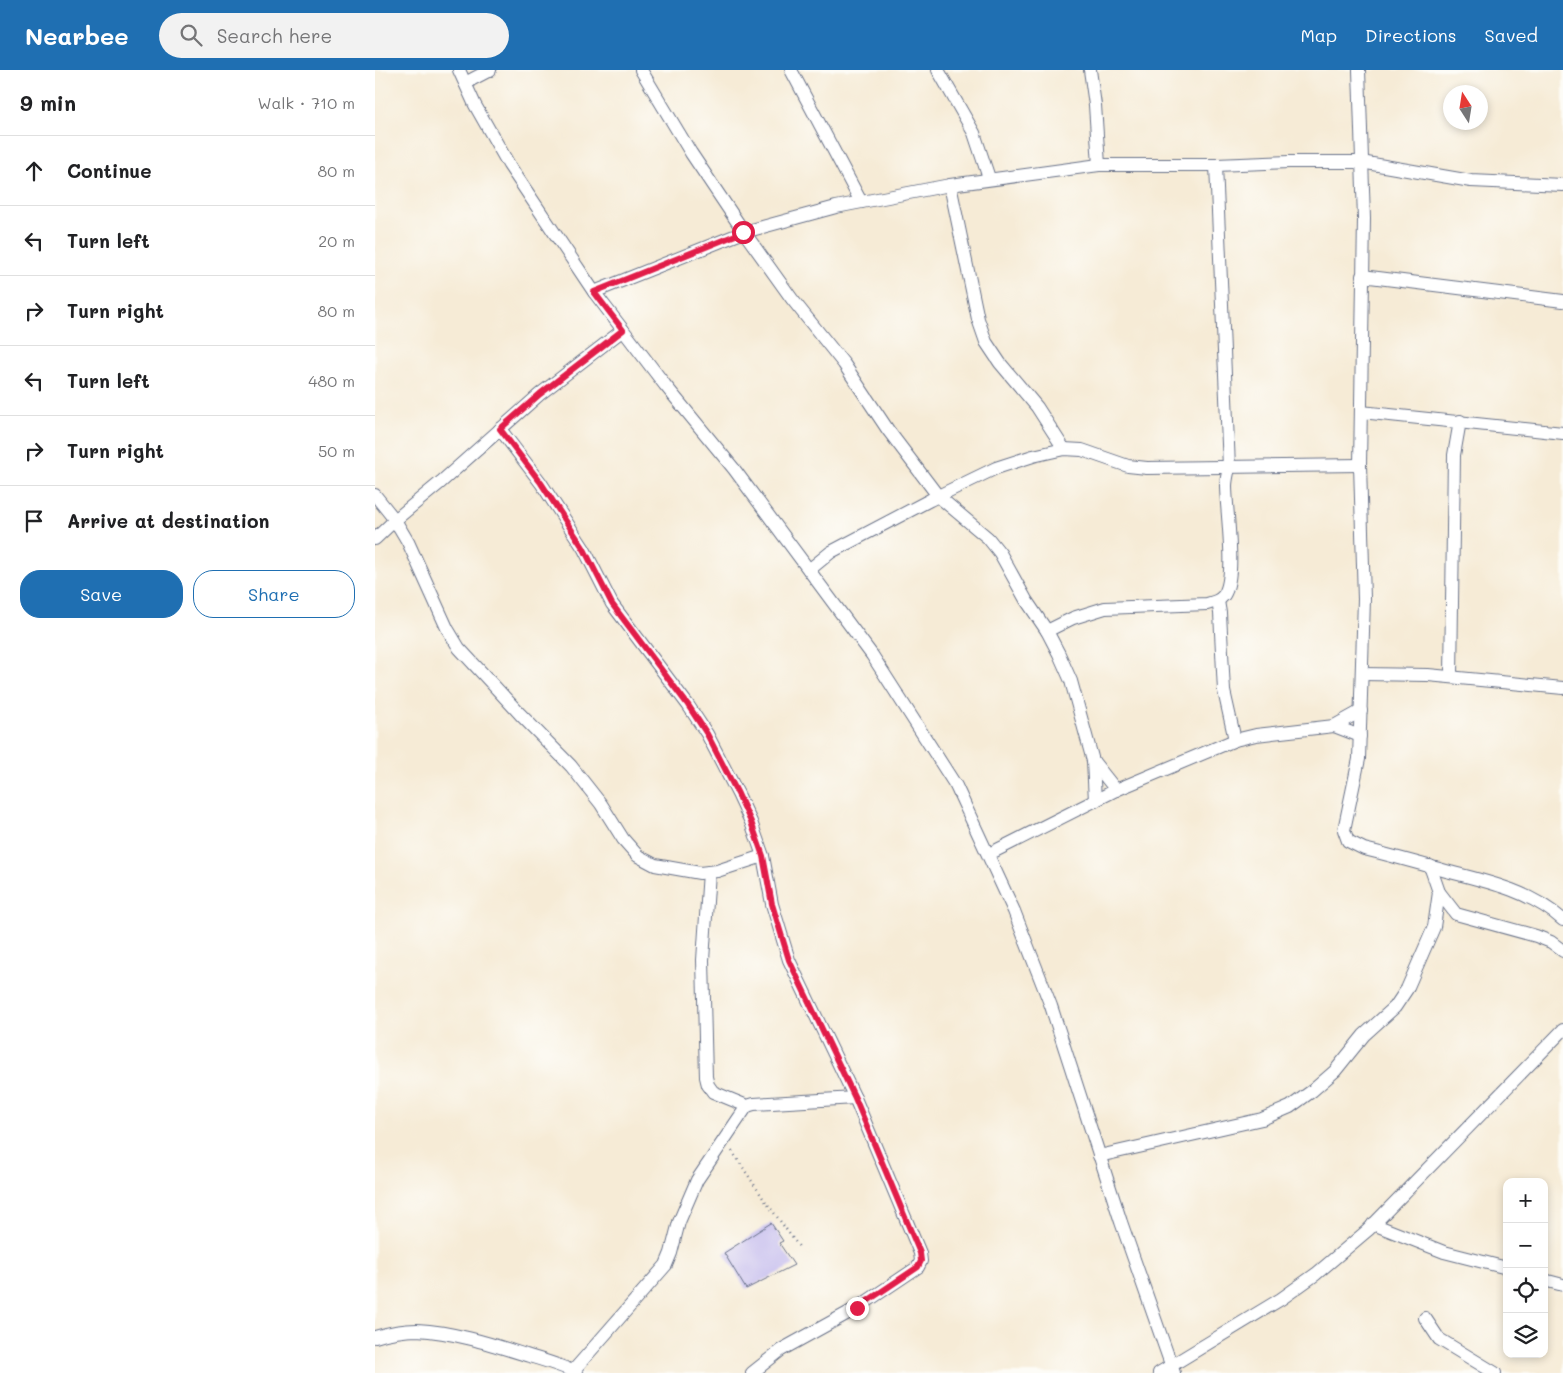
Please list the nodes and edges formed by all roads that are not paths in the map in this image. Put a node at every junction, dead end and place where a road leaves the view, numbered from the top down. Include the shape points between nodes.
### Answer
1 (459, 70) edge
2 (490, 70) edge
3 (641, 70) edge
4 (793, 70) edge
5 (938, 70) edge
6 (1090, 70) edge
7 (1359, 70) edge
8 (465, 82) junction
9 (1361, 162) junction
10 (1099, 164) junction
11 (1216, 165) junction
12 (989, 178) junction
13 (949, 185) junction
14 (1563, 185) edge
15 (861, 202) junction
16 (743, 232) junction
17 (1362, 276) junction
18 (594, 292) junction
19 (1563, 301) edge
20 (623, 330) junction
21 (1361, 412) junction
22 (1460, 421) junction
23 (500, 429) junction
24 (1563, 433) edge
25 (1064, 449) junction
26 (1360, 464) junction
27 (1229, 466) junction
28 (375, 495) edge
29 (938, 496) junction
30 (395, 520) junction
31 (375, 540) edge
32 (809, 570) junction
33 (1218, 601) junction
34 (1047, 631) junction
35 (1362, 674) junction
36 (1451, 677) junction
37 (1563, 688) edge
38 (1361, 711) junction
39 (1334, 726) junction
40 (1360, 736) junction
41 (1235, 740) junction
42 (1093, 761) junction
43 (1116, 790) junction
44 (1095, 801) junction
45 (989, 854) junction
46 (763, 856) junction
47 (1430, 866) junction
48 (709, 872) junction
49 (1439, 892) junction
50 (1456, 914) junction
51 (1563, 920) edge
52 (1434, 926) junction
53 (1563, 951) edge
54 (1563, 1030) edge
55 (855, 1098) junction
56 (747, 1106) junction
57 (1099, 1156) junction
58 (1373, 1224) junction
59 (1503, 1267) edge
60 (1548, 1281) edge
61 (1563, 1285) edge
62 (1425, 1318) dead end
63 (375, 1337) edge
64 (1173, 1369) edge
65 (575, 1372) edge
66 (752, 1373) edge
67 (1159, 1373) edge
68 (1495, 1373) edge

1 - 8 street
2 - 8 street
3 - 16 street
4 - 15 street
5 - 12 street via 974,133
6 - 10 street
7 - 9 street
8 - 18 street via 509,165
9 - 11 street
9 - 14 street via 1471,181
9 - 17 street
10 - 11 street
10 - 12 street
11 - 27 street
12 - 13 street
13 - 15 street
13 - 25 street via 978,319 986,342 1037,407
15 - 16 street
16 - 18 street
16 - 29 street via 844,364
17 - 19 street
17 - 21 street
18 - 20 street
20 - 23 street
20 - 32 street via 734,468
21 - 22 street
21 - 26 street
22 - 24 street
22 - 36 street via 1454,455
23 - 30 street
23 - 46 street via 541,483 584,549 612,604 707,734 751,822
25 - 27 street via 1082,450 1128,466 1147,468
25 - 29 street via 995,468
26 - 27 street
26 - 35 street via 1364,599
27 - 33 street via 1226,485 1229,572 1225,594
28 - 30 street
29 - 32 street via 831,552
29 - 34 street via 988,538
30 - 31 street
30 - 48 street via 456,643 571,766 638,856 655,865
32 - 45 street via 872,656 956,786
33 - 34 street via 1105,608 1073,618
33 - 41 street via 1224,691
34 - 42 street via 1071,681
35 - 36 street
35 - 38 street
36 - 37 street
38 - 39 street
38 - 40 street
39 - 40 street
39 - 41 street
40 - 47 street via 1359,759 1344,830 1348,841 1364,849
41 - 43 street
42 - 43 street
42 - 44 street
43 - 44 street
44 - 45 street
45 - 57 street via 1051,1006
46 - 48 street
46 - 55 street via 772,904 789,960
47 - 49 street
47 - 51 street via 1519,893 1541,903
48 - 56 street via 703,960 706,1077 713,1092
49 - 50 street
49 - 52 street
50 - 52 street
50 - 53 street via 1536,936
52 - 57 street via 1407,989 1395,1007 1364,1035 1335,1071 1290,1107 1262,1118
54 - 58 street
55 - 56 street
55 - 66 street via 921,1261 918,1267 857,1308 781,1350
56 - 65 street via 697,1180 679,1222 666,1265
57 - 64 street
58 - 59 street via 1443,1252
58 - 64 street via 1316,1274
60 - 61 street
62 - 68 street via 1439,1339
63 - 65 street via 416,1330 454,1336 490,1344
64 - 67 street

